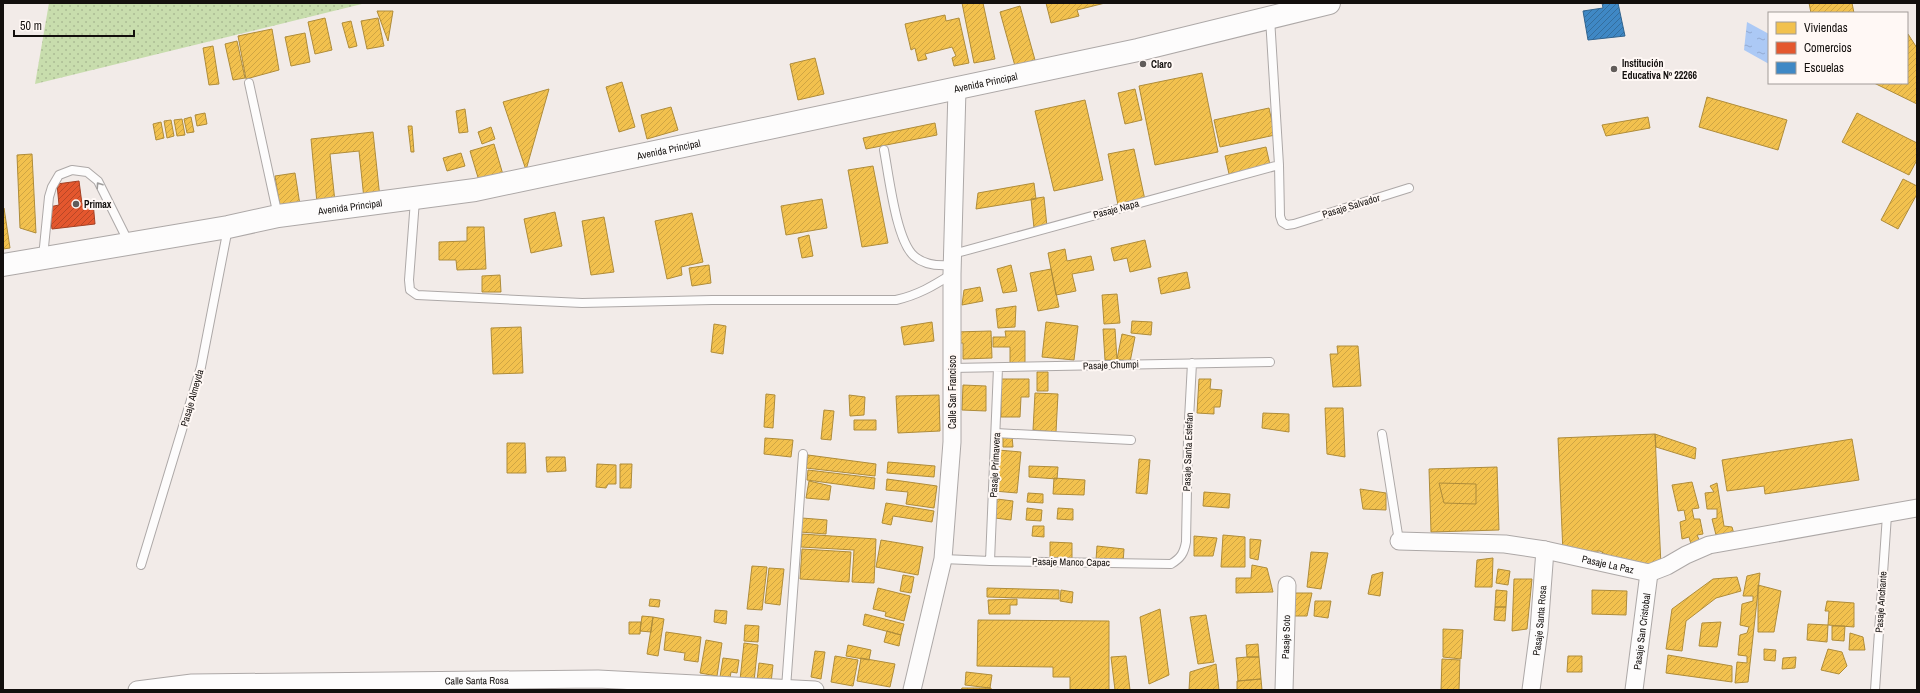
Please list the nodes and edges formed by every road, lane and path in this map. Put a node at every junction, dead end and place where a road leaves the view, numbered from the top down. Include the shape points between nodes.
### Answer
1 (1329, 3) edge
2 (1270, 17) junction
3 (249, 83) dead end
4 (956, 89) junction
5 (884, 150) dead end
6 (1279, 165) junction
7 (1409, 188) dead end
8 (415, 197) junction
9 (278, 216) junction
10 (228, 227) junction
11 (130, 244) junction
12 (42, 259) junction
13 (952, 264) junction
14 (3, 265) edge
15 (1270, 362) dead end
16 (1192, 363) junction
17 (952, 368) junction
18 (998, 368) junction
19 (996, 433) junction
20 (1382, 434) dead end
21 (1131, 440) dead end
22 (803, 454) dead end
23 (1917, 508) edge
24 (1887, 515) junction
25 (1399, 541) joint
26 (1186, 542) joint
27 (1544, 550) junction
28 (943, 559) junction
29 (990, 561) junction
30 (141, 565) dead end
31 (1649, 573) junction
32 (1287, 584) dead end
33 (603, 684) edge
34 (536, 685) edge
35 (786, 688) junction
36 (137, 690) edge
37 (815, 690) edge
38 (912, 690) edge
39 (1284, 690) edge
40 (1531, 690) edge
41 (1634, 690) edge
42 (1875, 690) edge

1 - 2 main road, Avenida Principal
2 - 4 main road, Avenida Principal via 1138,50
2 - 6 lane
3 - 9 lane
4 - 8 main road, Avenida Principal via 475,190
4 - 13 street, Calle San Francisco
5 - 13 lane via 901,235 907,249 915,258 926,263 941,266
6 - 7 lane, Pasaje Salvador via 1280,216 1282,222 1287,225
6 - 13 lane, Pasaje Napa
8 - 9 main road, Avenida Principal
8 - 13 lane via 408,280 410,290 417,295 582,303 896,300 925,291
9 - 10 main road, Avenida Principal
10 - 11 main road, Avenida Principal
10 - 30 lane, Pasaje Almeyda via 201,367
11 - 12 main road, Avenida Principal
11 -> 12 lane via 98,181 87,172 72,170 59,175 52,187
12 - 14 main road, Avenida Principal
13 - 17 street, Calle San Francisco
15 - 16 lane, Pasaje Chumpi
16 - 18 lane, Pasaje Chumpi
16 - 26 lane, Pasaje Santa Estefan
17 - 18 lane, Pasaje Chumpi
17 - 28 street, Calle San Francisco via 952,442
18 - 19 lane, Pasaje Primavera
19 - 21 lane
19 - 29 lane, Pasaje Primavera
20 - 25 lane, Pasaje La Paz
22 - 35 lane
23 - 24 street
24 - 31 street via 1709,545
24 - 42 lane, Pasaje Anchante
25 - 27 street, Pasaje La Paz via 1505,544
26 - 29 lane, Pasaje Manco Capac via 1184,553 1171,564
27 - 31 street, Pasaje La Paz
27 - 40 street, Pasaje Santa Rosa via 1539,630
28 - 29 lane, Pasaje Manco Capac
28 - 38 street, Calle San Francisco
31 - 41 street, Pasaje San Cristobal
32 - 39 street, Pasaje Soto
33 - 34 street, Calle Santa Rosa
33 - 35 street, Calle Santa Rosa
34 - 36 street, Calle Santa Rosa via 192,683
35 - 37 street, Calle Santa Rosa

